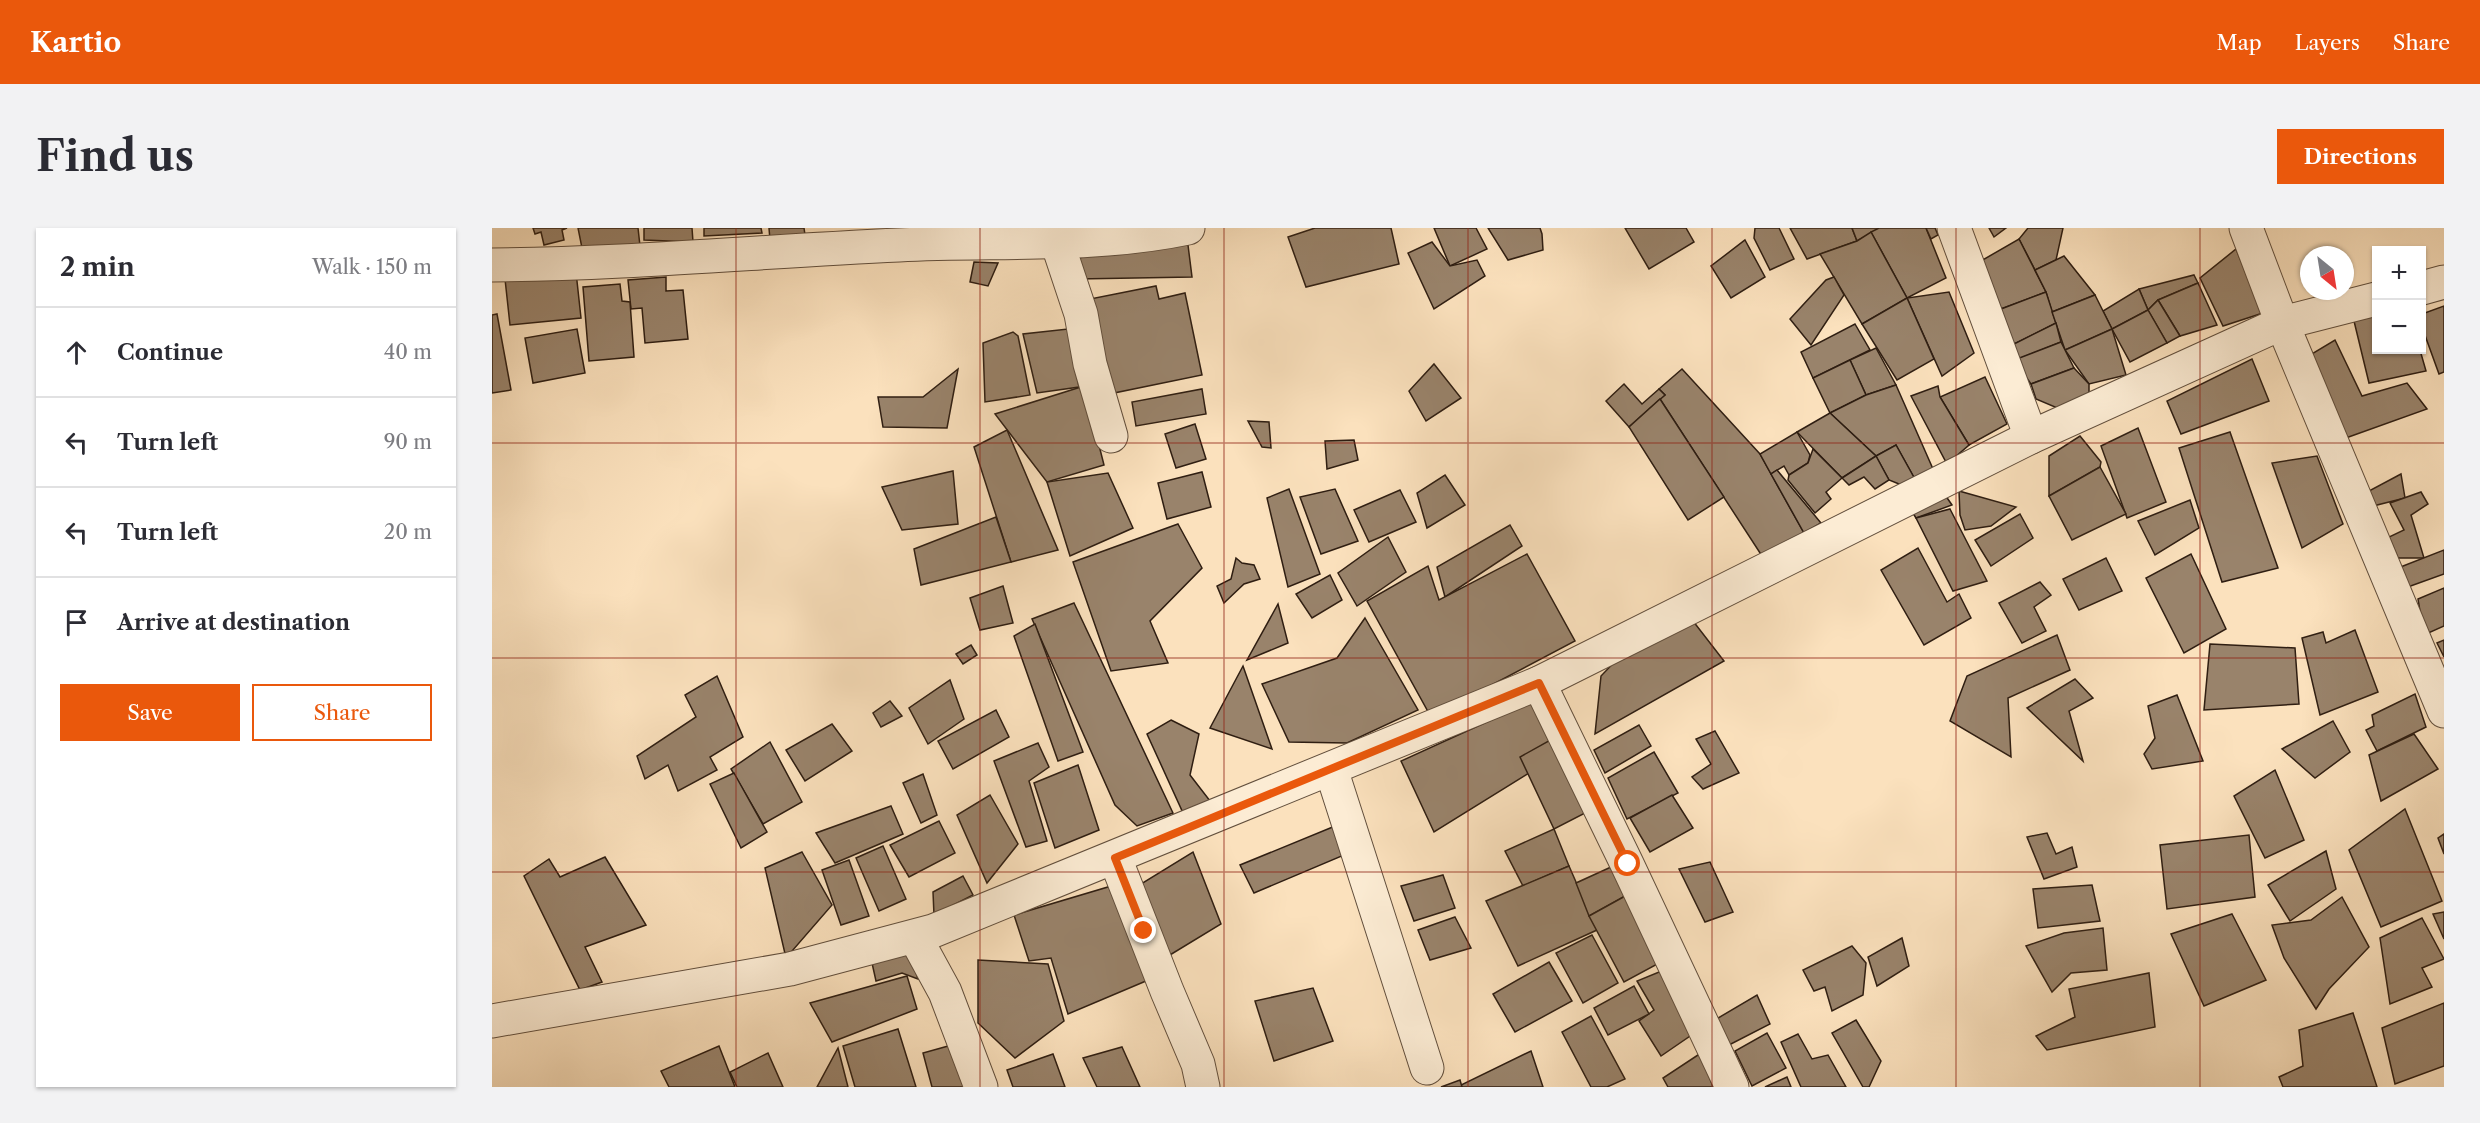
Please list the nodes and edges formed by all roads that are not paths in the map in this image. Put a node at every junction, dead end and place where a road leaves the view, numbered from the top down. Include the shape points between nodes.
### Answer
1 (1188, 228) edge
2 (1954, 228) edge
3 (2246, 228) edge
4 (1057, 242) junction
5 (492, 265) edge
6 (2444, 282) edge
7 (2426, 287) edge
8 (2372, 300) edge
9 (2282, 323) junction
10 (1111, 436) dead end
11 (2031, 437) junction
12 (1539, 683) junction
13 (2444, 711) edge
14 (1331, 769) junction
15 (1115, 858) junction
16 (915, 937) junction
17 (492, 1021) edge
18 (1427, 1068) dead end
19 (981, 1087) edge
20 (1203, 1087) edge
21 (1732, 1087) edge

1 - 4 street
2 - 11 street
3 - 9 street
4 - 5 street via 902,244
4 - 10 street via 1081,314 1090,364
6 - 7 street
8 - 9 street
9 - 11 street
9 - 13 street
11 - 12 street
12 - 14 street
12 - 21 street
14 - 15 street
14 - 18 street
15 - 16 street
15 - 20 street via 1198,1064
16 - 17 street via 790,969
16 - 19 street via 945,992

